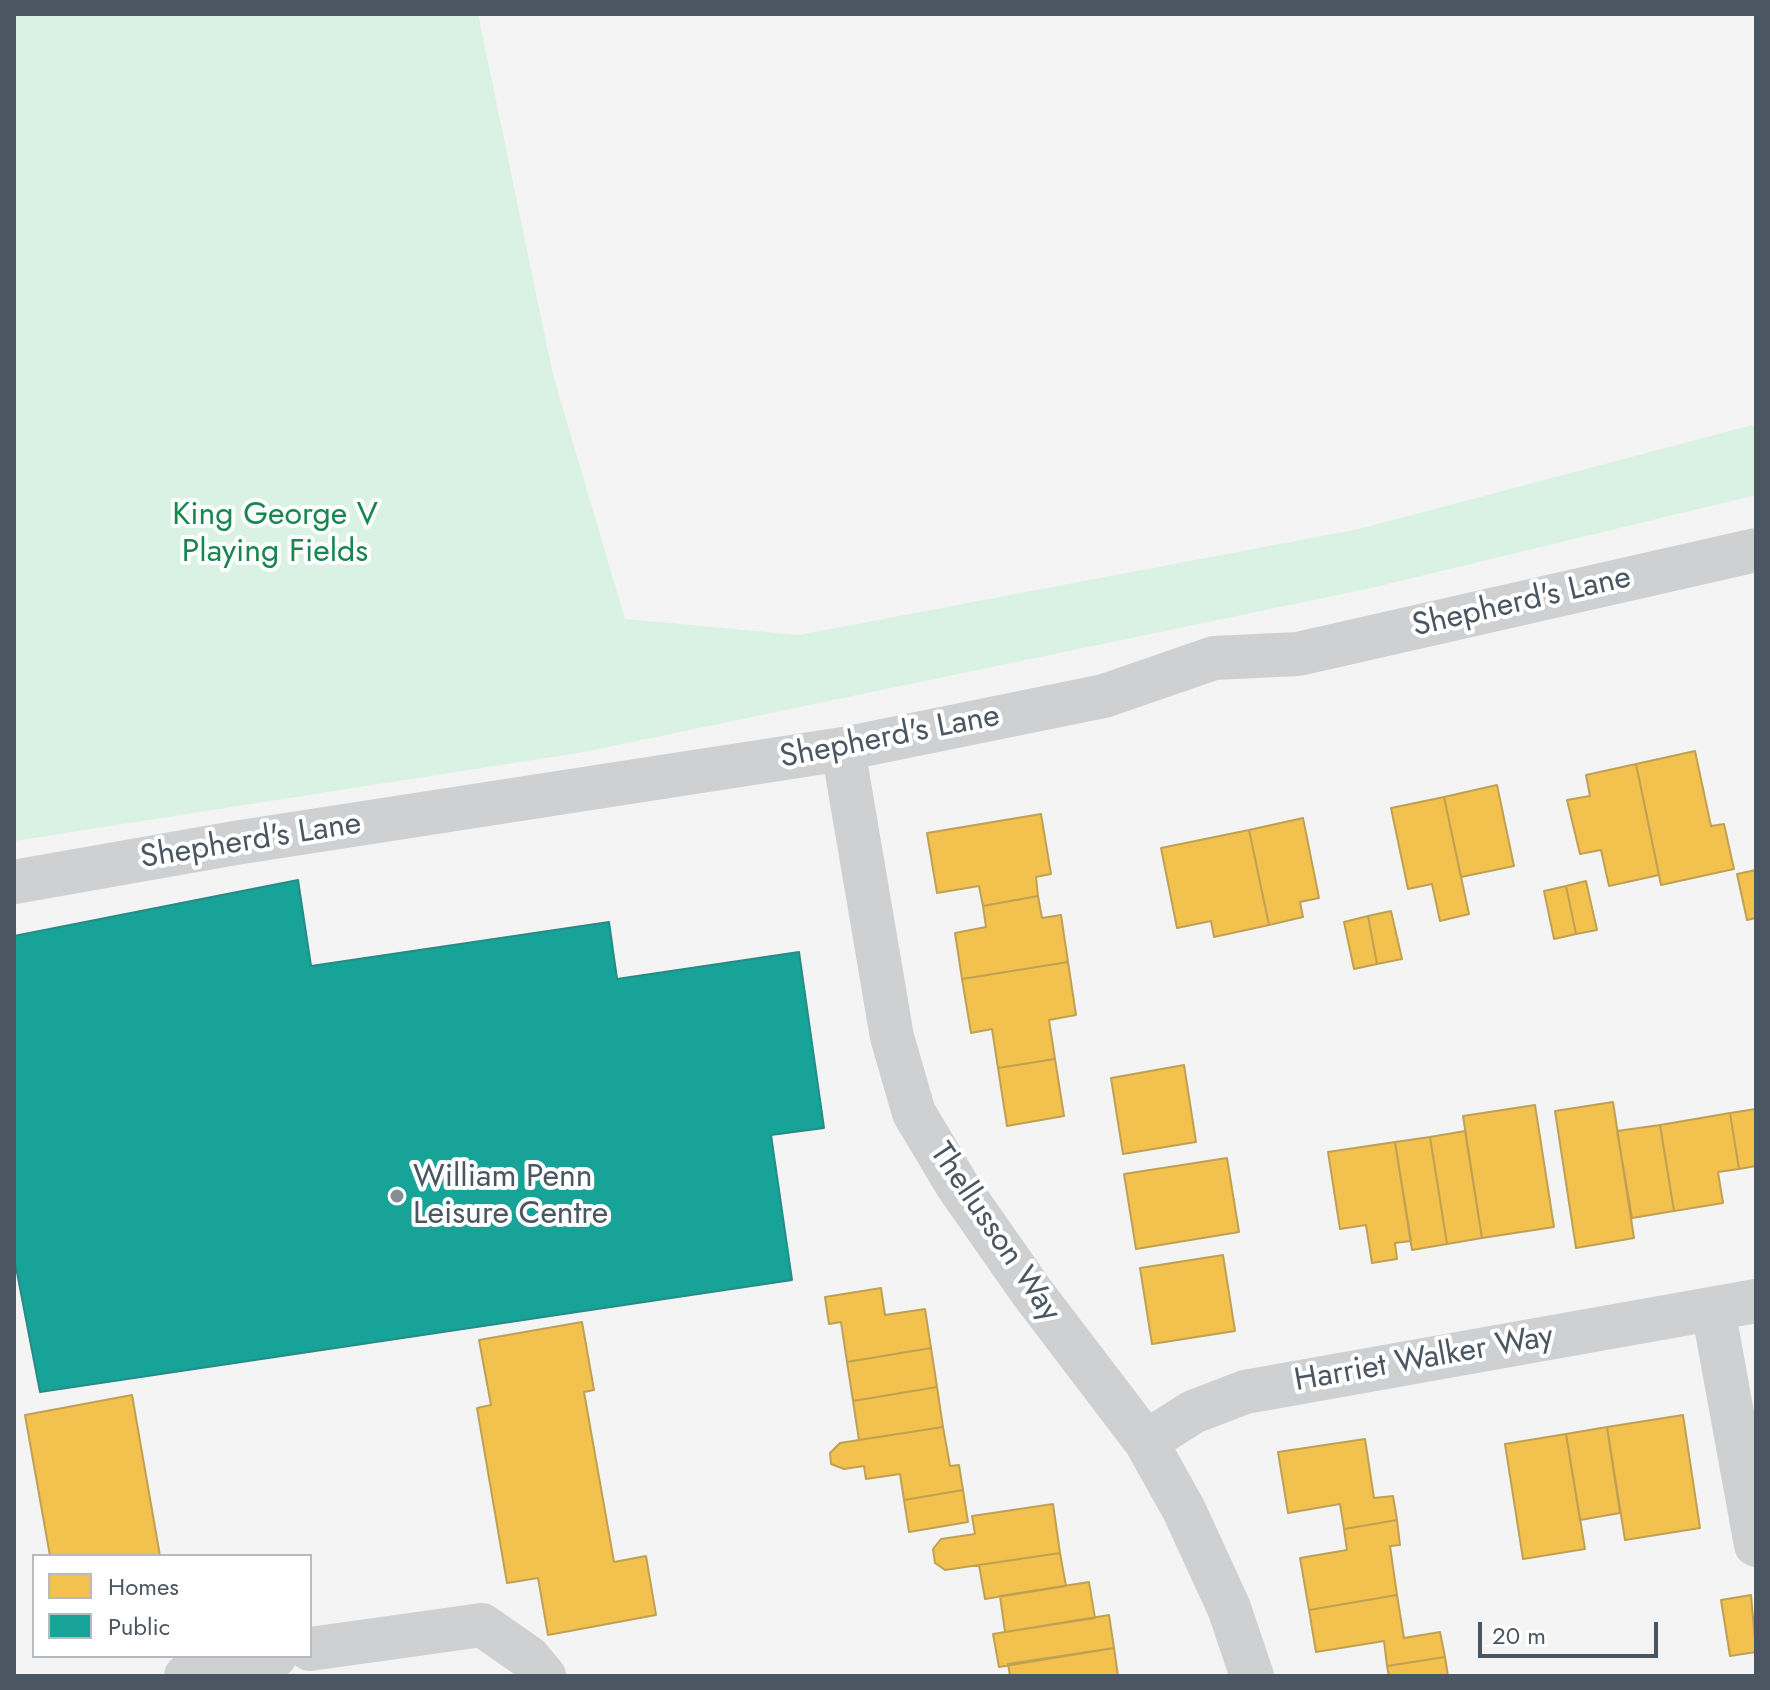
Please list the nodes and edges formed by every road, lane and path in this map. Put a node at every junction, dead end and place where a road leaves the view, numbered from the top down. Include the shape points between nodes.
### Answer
1 (1756, 550) edge
2 (843, 749) junction
3 (14, 882) edge
4 (1756, 1301) edge
5 (1713, 1309) junction
6 (1146, 1442) junction
7 (1756, 1545) edge
8 (312, 1649) edge
9 (266, 1658) edge
10 (186, 1676) edge
11 (544, 1676) edge
12 (1252, 1676) edge

1 - 2 street, Shepherd's Lane via 1298,654 1214,658 1104,696
2 - 3 street, Shepherd's Lane
2 - 6 street, Thellusson Way via 892,1037 914,1113 1031,1291
4 - 5 street, Harriet Walker Way
5 - 6 street, Harriet Walker Way via 1245,1392 1193,1412
5 - 7 street
6 - 12 street, Thellusson Way via 1229,1608
8 - 11 street via 482,1625 528,1657
9 - 10 street

